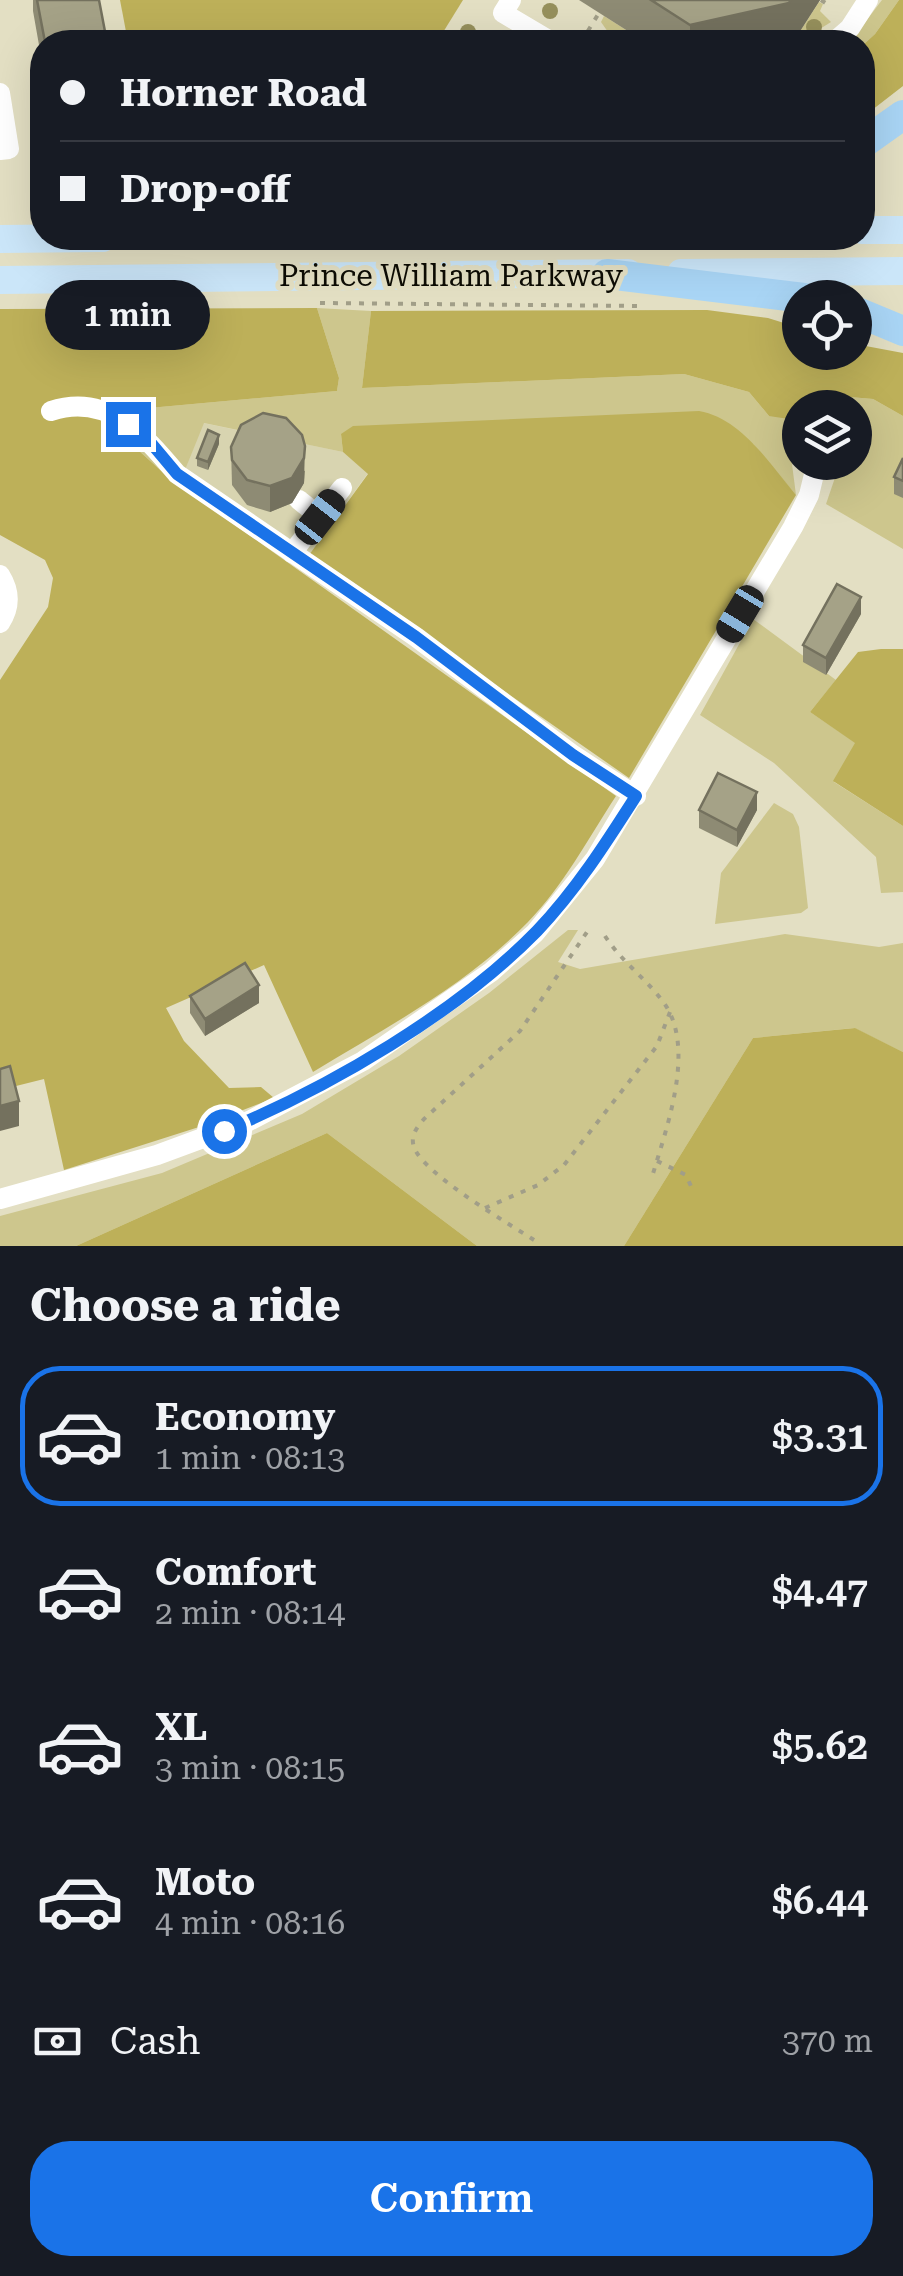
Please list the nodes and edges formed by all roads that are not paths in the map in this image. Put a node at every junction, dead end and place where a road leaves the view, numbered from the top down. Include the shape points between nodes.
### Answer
1 (511, 0) edge
2 (868, 0) edge
3 (532, 30) edge
4 (848, 30) edge
5 (0, 93) edge
6 (903, 114) edge
7 (875, 134) edge
8 (0, 150) edge
9 (875, 230) edge
10 (903, 230) edge
11 (0, 239) edge
12 (30, 239) edge
13 (903, 270) edge
14 (607, 274) junction
15 (0, 280) edge
16 (782, 295) edge
17 (872, 318) edge
18 (903, 330) edge
19 (52, 411) dead end
20 (813, 480) edge
21 (342, 488) dead end
22 (300, 500) dead end
23 (320, 517) junction
24 (292, 553) junction
25 (0, 575) edge
26 (0, 623) edge
27 (636, 796) junction
28 (0, 1199) edge

1 - 3 street via 503,13
2 - 4 street
5 - 8 street via 9,149
6 - 7 highway
9 - 10 main road
11 - 12 main road
13 - 14 main road, Prince William Parkway
14 - 15 main road, Prince William Parkway
14 - 16 highway
17 - 18 highway
19 - 24 street via 87,404 128,424 177,474
20 - 27 street via 793,527
21 - 23 street
22 - 23 street
23 - 24 street
24 - 27 street
25 - 26 street via 8,590
27 - 28 street via 596,860 535,932 466,992 363,1061 198,1142

